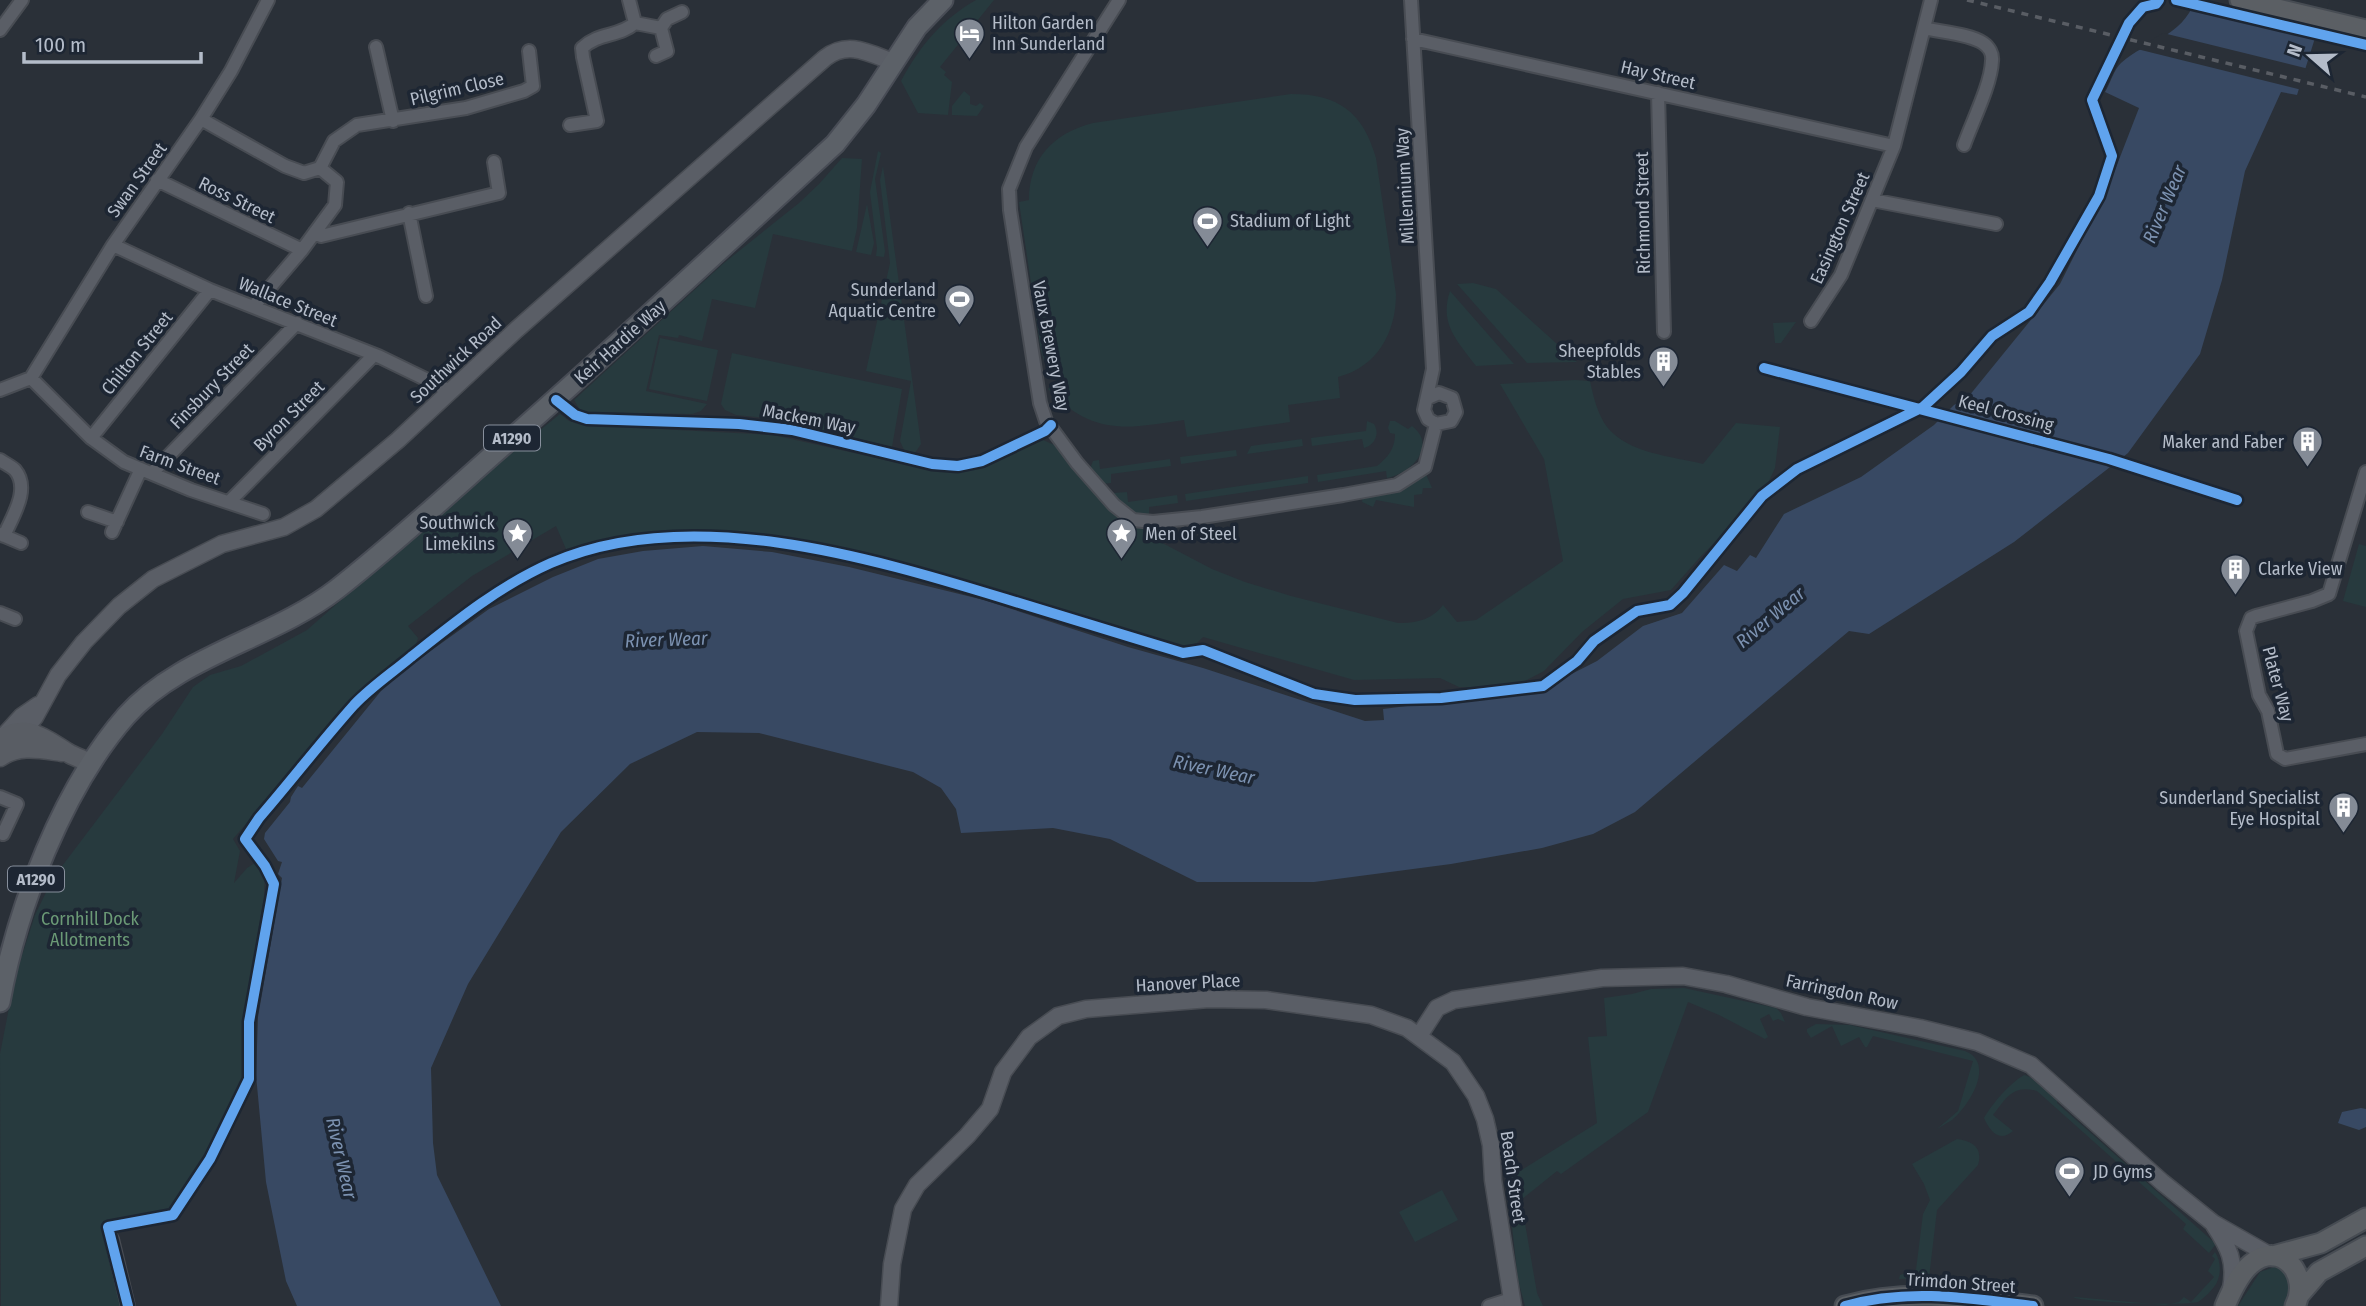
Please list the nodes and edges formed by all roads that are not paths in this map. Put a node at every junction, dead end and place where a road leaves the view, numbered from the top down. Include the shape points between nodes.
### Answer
1 (22, 0) edge
2 (268, 0) edge
3 (629, 0) edge
4 (943, 0) edge
5 (1119, 0) edge
6 (1411, 0) edge
7 (1931, 0) edge
8 (2240, 0) edge
9 (682, 12) dead end
10 (635, 23) junction
11 (661, 28) junction
12 (1924, 28) junction
13 (0, 30) edge
14 (2366, 30) edge
15 (1413, 39) junction
16 (376, 47) dead end
17 (529, 51) dead end
18 (656, 56) dead end
19 (893, 62) junction
20 (1658, 93) junction
21 (201, 119) junction
22 (393, 121) junction
23 (570, 125) dead end
24 (1964, 145) dead end
25 (1894, 146) junction
26 (494, 162) dead end
27 (320, 168) junction
28 (157, 180) junction
29 (1872, 200) junction
30 (409, 214) junction
31 (1996, 224) dead end
32 (315, 232) junction
33 (113, 245) junction
34 (302, 250) junction
35 (210, 290) junction
36 (426, 296) dead end
37 (254, 306) junction
38 (1811, 321) dead end
39 (297, 323) junction
40 (1664, 332) dead end
41 (373, 355) junction
42 (1433, 369) junction
43 (31, 378) junction
44 (0, 390) edge
45 (450, 391) junction
46 (1444, 393) junction
47 (1428, 398) junction
48 (1436, 424) junction
49 (90, 438) junction
50 (0, 460) edge
51 (146, 472) junction
52 (2366, 472) edge
53 (230, 501) junction
54 (89, 512) dead end
55 (263, 513) dead end
56 (2, 535) edge
57 (21, 543) dead end
58 (0, 612) edge
59 (15, 619) dead end
60 (43, 702) junction
61 (23, 733) junction
62 (2365, 746) edge
63 (1, 748) edge
64 (69, 753) junction
65 (90, 763) junction
66 (0, 797) edge
67 (3, 834) dead end
68 (0, 1002) edge
69 (1419, 1036) junction
70 (2366, 1218) edge
71 (2213, 1223) junction
72 (112, 1239) dead end
73 (2366, 1246) edge
74 (2272, 1256) junction
75 (2299, 1300) edge
76 (1512, 1302) edge
77 (2226, 1302) edge
78 (128, 1306) edge
79 (889, 1306) edge
80 (1489, 1306) edge
81 (1845, 1306) edge
82 (2033, 1306) edge

1 - 13 street
2 - 21 street, Swan Street
3 - 10 street
4 - 19 main road, Keir Hardie Way / A1290
5 - 48 street, Vaux Brewery Way via 1027,147 1009,189 1040,402 1046,421 1077,463 1133,520 1202,517 1397,485 1425,467
6 - 15 street, Millennium Way
7 - 12 street, Easington Street
8 - 14 highway
9 - 11 street via 667,19
10 - 11 street
10 - 23 street via 591,39 583,48 597,121
11 - 18 street via 667,51
12 - 24 street via 1977,40 1991,51 1989,79
12 - 25 street, Easington Street
15 - 20 street, Hay Street
15 - 42 street, Millennium Way
16 - 22 street, Pilgrim Close
17 - 22 street, Pilgrim Close via 533,86 524,91 466,108
19 - 45 street, Southwick Road via 855,48 834,51
19 - 65 main road, Keir Hardie Way / A1290 via 835,144 370,563 325,598 149,694
20 - 25 street, Hay Street
20 - 40 street, Richmond Street
21 - 27 street via 285,166 304,173
21 - 28 street, Swan Street
22 - 27 street, Pilgrim Close via 357,125 345,132 334,141
25 - 29 street, Easington Street
26 - 30 street via 499,193
27 - 32 street via 337,182 335,205
28 - 33 street, Swan Street
28 - 34 street, Ross Street
29 - 31 street
29 - 38 street, Easington Street via 1841,275
30 - 32 street via 321,236
30 - 36 street
32 - 34 street
33 - 35 street, Wallace Street
33 - 43 street, Swan Street
34 - 37 street
35 - 37 street, Wallace Street
35 - 49 street, Chilton Street
37 - 39 street, Wallace Street
39 - 41 street, Wallace Street
39 - 51 street, Finsbury Street
41 - 45 street, Wallace Street
41 - 53 street, Byron Street
42 - 46 street, Millennium Way
42 - 47 street, Millennium Way
43 - 44 street
43 - 49 street, Farm Street
45 - 60 street, Southwick Road via 299,520 222,544 153,579 84,642
46 - 47 street
46 - 48 street via 1455,402 1456,412 1446,424
47 - 48 street via 1425,415
49 - 51 street, Farm Street via 116,458
50 - 56 street via 15,470 21,483 21,495
51 - 53 street, Farm Street
51 - 54 street, Finsbury Street via 115,527
52 - 62 street, Plater Way via 2329,594 2251,618 2246,631 2277,754 2285,759
53 - 55 street, Farm Street
56 - 57 street
58 - 59 street
60 - 61 street, Southwick Road
60 - 63 street, Southwick Road via 22,716
61 - 63 main road
61 - 64 main road via 34,733
63 - 64 main road
64 - 65 main road
65 - 68 main road, A1290 via 39,869
66 - 67 street via 17,804
69 - 71 street, Farringdon Row via 1437,1008 1454,1000 1602,978 1683,975 1807,1007 1920,1027 1977,1042 2031,1065
69 - 76 street, Beach Street via 1466,1077 1485,1119
69 - 79 street, Hanover Place via 1371,1015 1266,1000 1209,999 1086,1009 1058,1016 1029,1037 1003,1072 990,1109 917,1185 903,1209
70 - 74 highway via 2321,1243
71 - 74 street, Farringdon Row
71 - 77 street, Farringdon Row via 2231,1255 2233,1275
72 - 78 street
73 - 75 highway via 2319,1272
74 - 75 highway via 2295,1269
74 - 77 highway via 2252,1264
76 - 80 street
81 - 82 highway, Trimdon Street via 1919,1295

